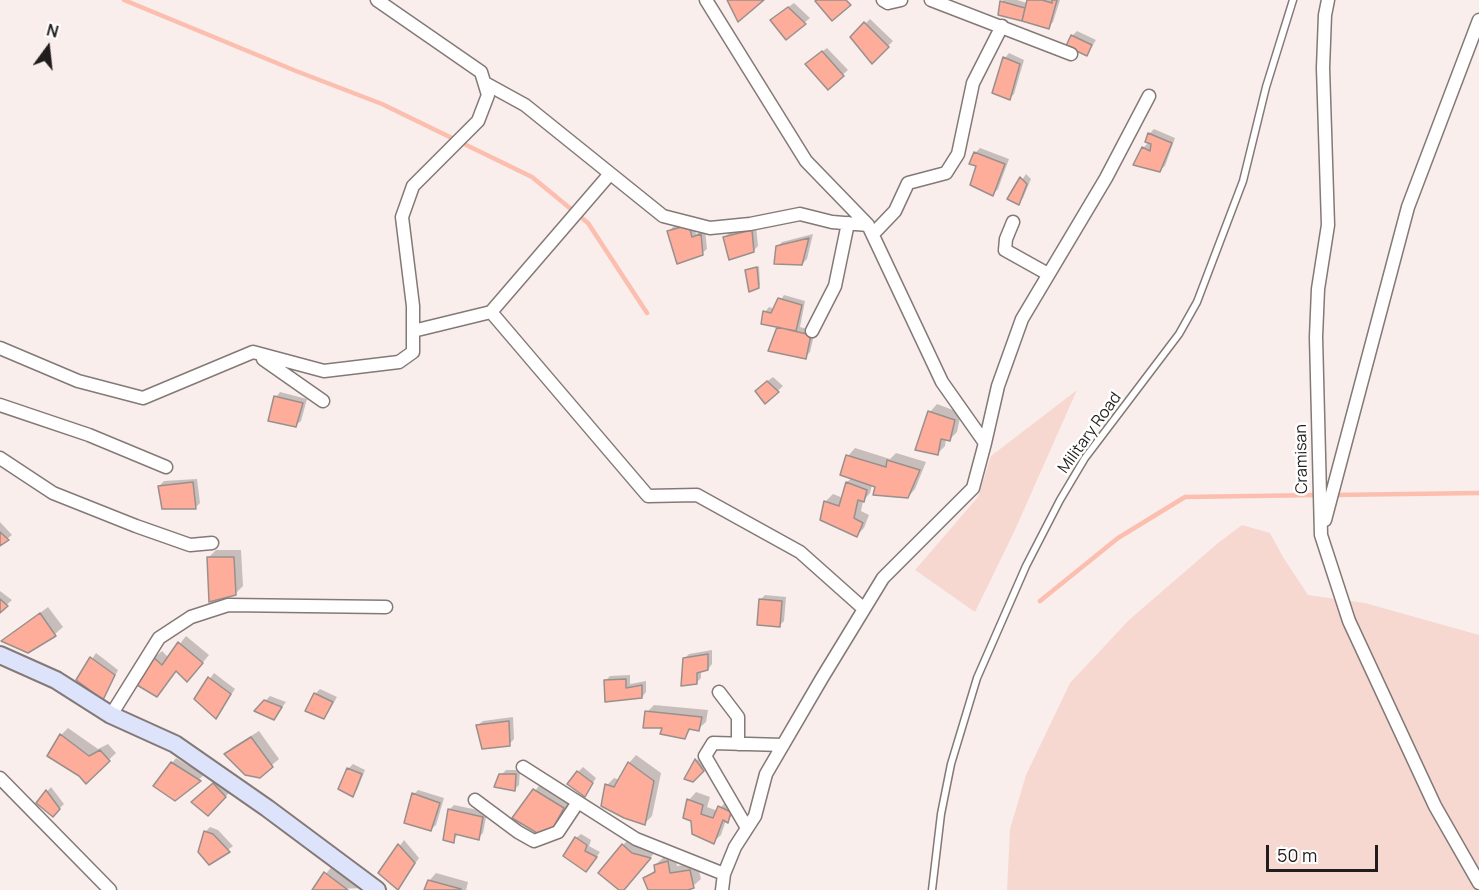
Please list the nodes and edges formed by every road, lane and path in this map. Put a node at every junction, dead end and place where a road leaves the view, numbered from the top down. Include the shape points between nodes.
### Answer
1 (377, 0) edge
2 (705, 0) edge
3 (883, 0) edge
4 (901, 0) edge
5 (931, 0) edge
6 (1293, 0) edge
7 (1328, 0) edge
8 (1479, 20) edge
9 (1002, 26) junction
10 (1071, 54) dead end
11 (485, 83) junction
12 (1149, 96) dead end
13 (609, 175) junction
14 (1013, 222) dead end
15 (848, 223) junction
16 (870, 230) junction
17 (1048, 274) junction
18 (491, 312) junction
19 (413, 331) junction
20 (812, 332) dead end
21 (0, 348) edge
22 (254, 352) junction
23 (323, 401) dead end
24 (0, 405) edge
25 (985, 443) junction
26 (0, 458) edge
27 (166, 467) dead end
28 (1321, 535) junction
29 (212, 543) dead end
30 (386, 607) dead end
31 (864, 609) junction
32 (0, 655) edge
33 (719, 692) dead end
34 (111, 715) junction
35 (738, 744) junction
36 (783, 745) junction
37 (523, 767) dead end
38 (0, 778) edge
39 (475, 800) dead end
40 (578, 802) junction
41 (747, 828) junction
42 (724, 874) junction
43 (1479, 883) edge
44 (110, 890) edge
45 (377, 890) edge
46 (722, 890) edge
47 (932, 890) edge

1 - 11 street via 481,72
2 - 16 street via 806,161
3 - 4 street
5 - 9 street
6 - 47 lane, Military Road via 1243,181 1197,302 1179,334 1085,458 1060,500 977,678 951,764
7 - 28 street, Cramisan via 1323,68 1328,225 1318,289 1316,337
8 - 28 street via 1408,207
9 - 10 street
9 - 16 street via 973,82 958,154 946,173 908,183 895,211
11 - 13 street via 525,105
11 - 19 street via 488,95 478,121 413,186 402,216
12 - 17 street via 1106,178
13 - 15 street via 663,216 710,228 800,214
13 - 18 street
14 - 17 street via 1005,250
15 - 16 street
15 - 20 street via 835,286
16 - 25 street via 942,382
17 - 25 street via 1022,319 998,386
18 - 19 street
18 - 31 street via 648,496 697,495 800,552
19 - 22 street via 413,352 399,362 324,371
21 - 22 street via 78,381 143,398
22 - 23 street
24 - 27 street via 89,435
25 - 31 street via 973,488 883,578
26 - 29 street via 53,493 190,545
28 - 43 street, Cramisan via 1349,621 1435,806
30 - 34 street via 228,605 191,617 159,638
31 - 36 street
32 - 34 street via 56,680
33 - 35 street via 738,717
34 - 45 street via 175,744
35 - 36 street
35 - 41 street via 713,743 705,756
36 - 41 street via 766,774 755,816
37 - 40 street
38 - 44 street
39 - 40 street via 534,841 558,832
40 - 42 street via 636,839
41 - 42 street
42 - 46 street

